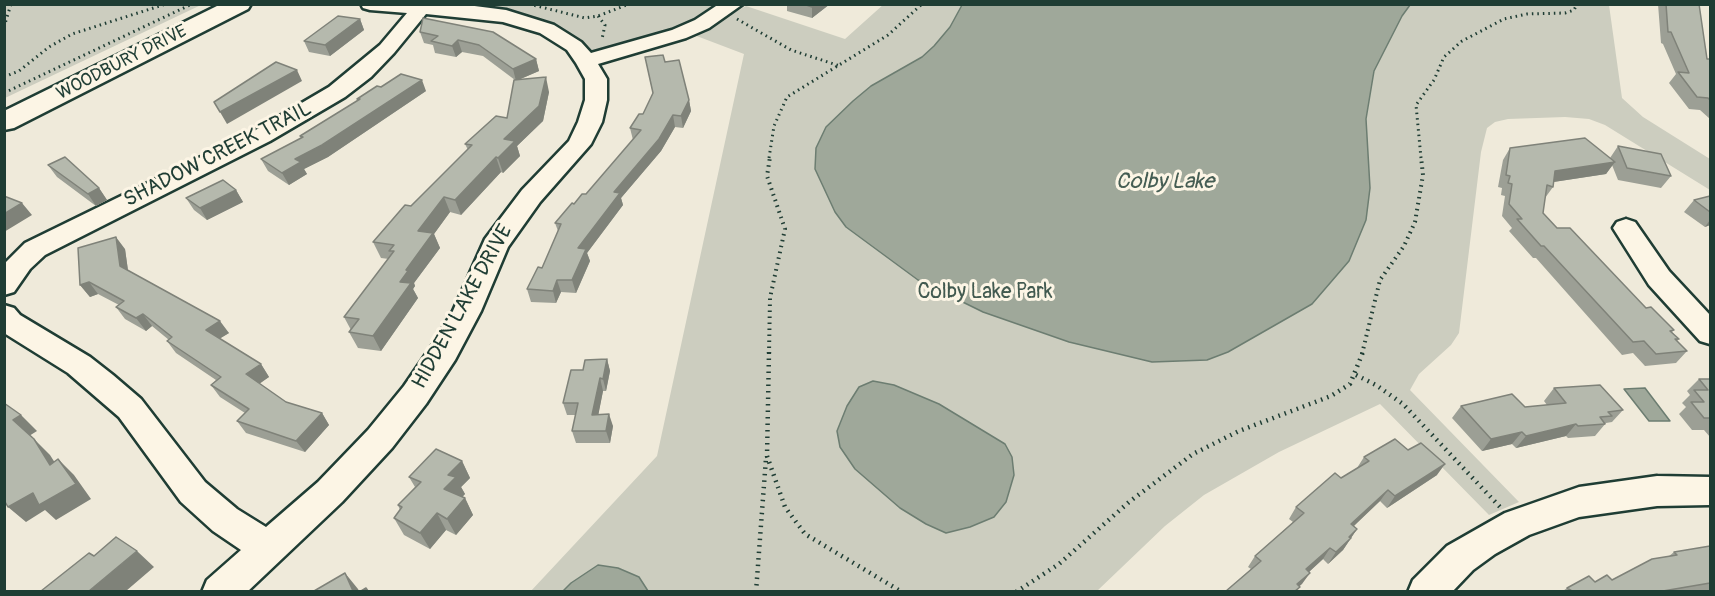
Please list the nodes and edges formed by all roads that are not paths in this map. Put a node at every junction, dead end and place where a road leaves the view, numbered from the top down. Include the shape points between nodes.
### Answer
1 (216, 4) edge
2 (240, 4) edge
3 (370, 4) edge
4 (421, 8) junction
5 (734, 11) edge
6 (586, 61) junction
7 (4, 106) edge
8 (4, 122) edge
9 (1626, 228) dead end
10 (4, 285) edge
11 (4, 315) edge
12 (1710, 333) edge
13 (1710, 491) edge
14 (269, 549) junction
15 (220, 591) edge
16 (1426, 591) edge

1 - 7 main road, WOODBURY DRIVE
2 - 8 main road, WOODBURY DRIVE
3 - 4 street, HIDDEN LAKE DRIVE
4 - 6 street, HIDDEN LAKE DRIVE via 480,12 530,22 563,38
4 - 10 street, SHADOW CREEK TRAIL via 387,49 337,92 262,136 43,245 20,262
5 - 6 street via 679,34
6 - 14 street, HIDDEN LAKE DRIVE via 596,79 590,122 579,144 510,222 495,245 467,311 444,352 380,439
9 - 12 street via 1659,278
11 - 14 street via 102,382 130,408 192,492
13 - 16 street via 1625,494 1542,514 1505,529 1471,550
14 - 15 street, HIDDEN LAKE DRIVE

